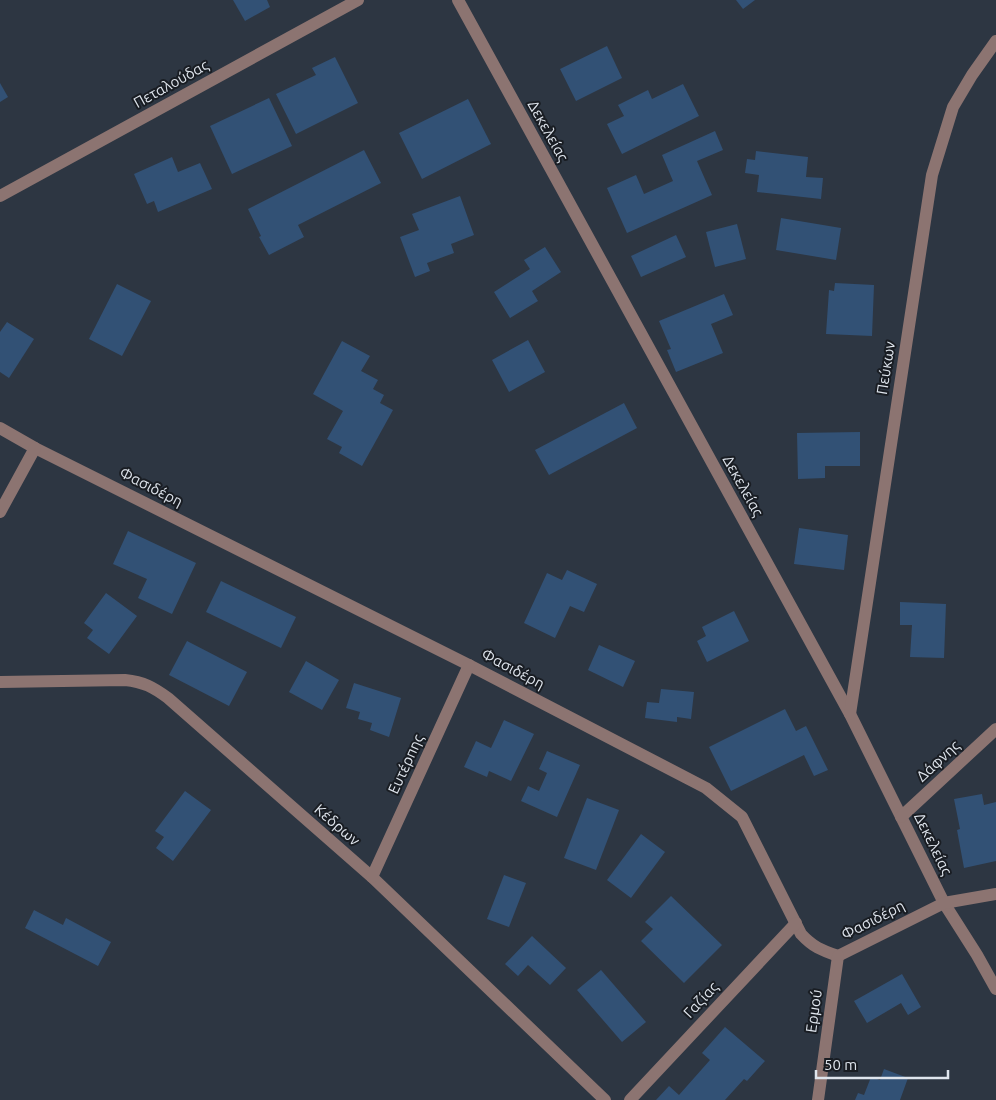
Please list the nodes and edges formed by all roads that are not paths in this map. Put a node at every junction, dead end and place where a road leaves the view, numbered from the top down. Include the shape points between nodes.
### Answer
1 (358, 0) edge
2 (458, 0) edge
3 (996, 41) edge
4 (0, 196) edge
5 (0, 428) edge
6 (35, 448) junction
7 (0, 512) edge
8 (469, 665) junction
9 (0, 682) edge
10 (850, 714) junction
11 (996, 729) edge
12 (901, 817) junction
13 (372, 877) junction
14 (996, 894) edge
15 (944, 902) junction
16 (796, 923) junction
17 (838, 956) junction
18 (996, 989) edge
19 (605, 1100) edge
20 (630, 1100) edge
21 (818, 1100) edge

1 - 4 street, Πεταλούδας
2 - 10 street, Δεκελείας
3 - 10 street, Πεύκων via 953,107 932,175
5 - 6 street, Φασιδέρη
6 - 7 street
6 - 8 street, Φασιδέρη
8 - 13 street, Ευτέρπης
8 - 16 street, Φασιδέρη via 706,788 742,817
9 - 13 street, Κέδρων via 124,680 154,688
10 - 12 street, Δεκελείας
11 - 12 street, Δάφνης
12 - 15 street, Δεκελείας
13 - 19 street, Κέδρων
14 - 15 street, Φασιδέρη
15 - 17 street, Φασιδέρη
15 - 18 street, Δεκελείας
16 - 17 street, Φασιδέρη via 811,945
16 - 20 street, Γαζίας
17 - 21 street, Ερμού

